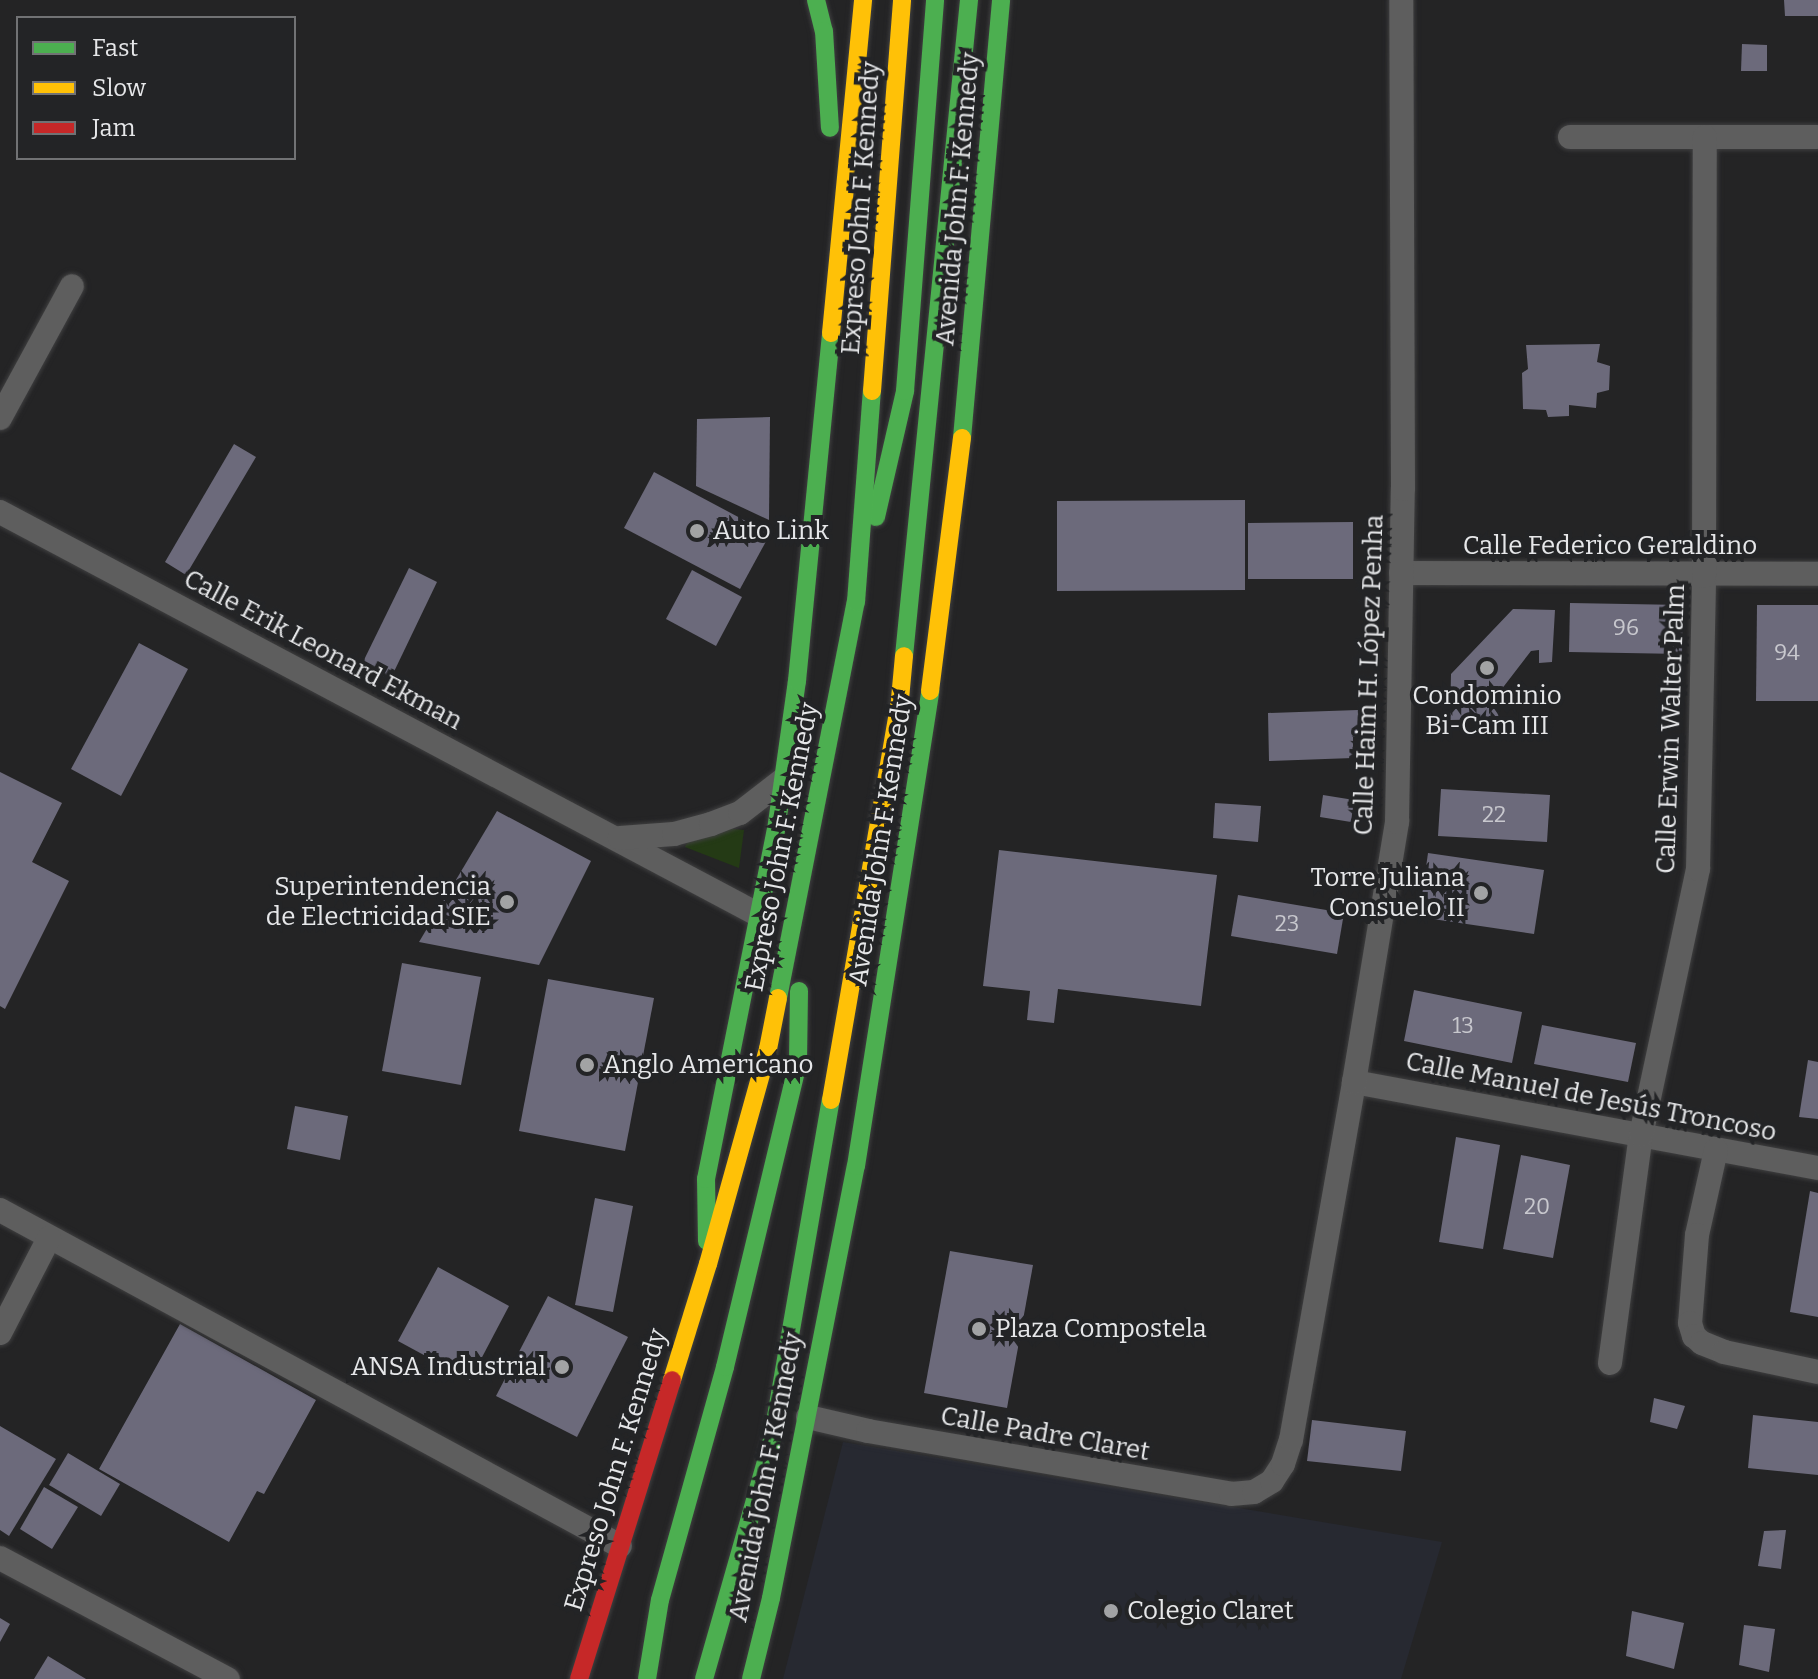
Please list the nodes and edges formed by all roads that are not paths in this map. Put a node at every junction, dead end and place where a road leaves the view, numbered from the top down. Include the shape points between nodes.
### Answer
1 (816, 0) edge
2 (863, 0) edge
3 (902, 0) edge
4 (935, 0) edge
5 (969, 0) edge
6 (1001, 0) edge
7 (1401, 0) edge
8 (1570, 137) dead end
9 (1705, 137) junction
10 (1817, 137) edge
11 (72, 286) dead end
12 (0, 418) edge
13 (818, 452) junction
14 (0, 512) edge
15 (1401, 573) junction
16 (1818, 574) edge
17 (1704, 576) junction
18 (856, 602) junction
19 (784, 779) junction
20 (620, 838) junction
21 (801, 892) junction
22 (759, 915) junction
23 (1354, 1082) junction
24 (1641, 1135) junction
25 (1716, 1150) junction
26 (1818, 1168) edge
27 (0, 1210) edge
28 (49, 1238) junction
29 (708, 1264) junction
30 (822, 1323) junction
31 (0, 1333) edge
32 (1610, 1363) dead end
33 (1818, 1372) edge
34 (808, 1417) junction
35 (772, 1440) junction
36 (1272, 1481) joint
37 (620, 1546) junction
38 (0, 1558) edge
39 (197, 1672) edge
40 (228, 1679) edge
41 (579, 1679) edge
42 (647, 1679) edge
43 (704, 1679) edge
44 (751, 1679) edge

1 - 13 main road via 830,84 831,209
2 - 13 main road
3 - 18 main road, Expreso John F. Kennedy
4 - 18 main road via 905,391
5 - 35 main road via 898,715
6 - 30 main road, Avenida John F. Kennedy via 968,389 919,778 856,1166
7 - 15 street, Calle Haim H. López Penha
8 - 9 street
9 - 10 street
9 - 17 street, Calle Erwin Walter Palm
11 - 12 street
13 - 19 main road
14 - 20 street, Calle Erik Leonard Ekman
15 - 17 street, Calle Federico Geraldino
15 - 23 street, Calle Haim H. López Penha via 1397,822
16 - 17 street, Calle Federico Geraldino
17 - 24 street, Calle Erwin Walter Palm via 1698,869
18 - 21 main road, Expreso John F. Kennedy
19 - 20 street via 740,813 711,824 674,834
19 - 22 main road
20 - 22 street, Calle Erik Leonard Ekman
21 - 29 main road, Expreso John F. Kennedy via 768,1049
21 - 42 main road via 798,1062 725,1367 660,1600
22 - 29 main road via 706,1179
23 - 24 street, Calle Manuel de Jesús Troncoso
23 - 36 street, Calle Haim H. López Penha via 1291,1440
24 - 25 street, Calle Manuel de Jesús Troncoso
24 - 32 street, Calle Erwin Walter Palm
25 - 26 street, Calle Manuel de Jesús Troncoso
25 - 33 street via 1697,1235 1690,1323 1694,1336 1724,1352
27 - 28 street
28 - 31 street
28 - 37 street
29 - 37 main road, Expreso John F. Kennedy
30 - 34 main road, Avenida John F. Kennedy
30 - 35 main road
34 - 36 street, Calle Padre Claret via 1231,1494 1254,1492
34 - 44 main road, Avenida John F. Kennedy
35 - 43 main road
37 - 41 main road, Expreso John F. Kennedy
38 - 39 street
39 - 40 street

